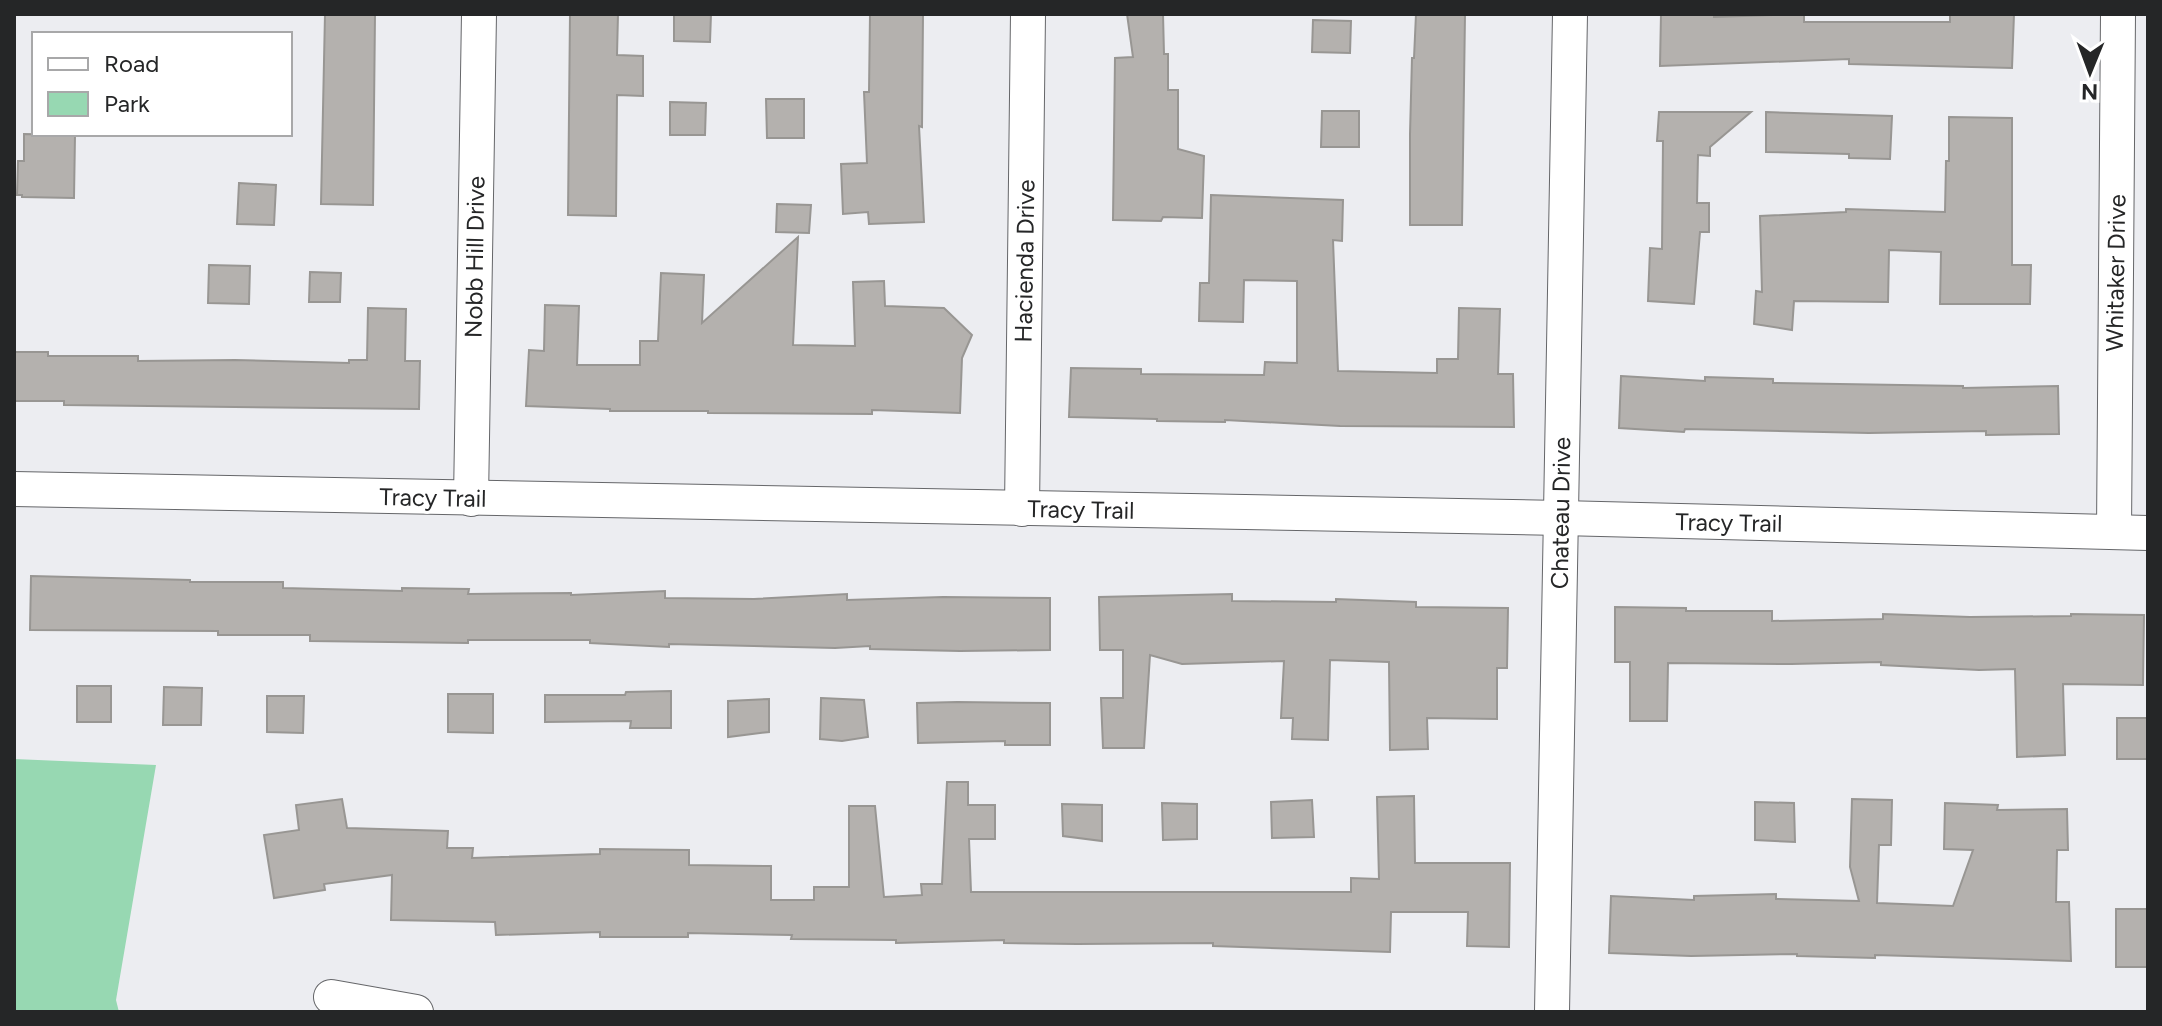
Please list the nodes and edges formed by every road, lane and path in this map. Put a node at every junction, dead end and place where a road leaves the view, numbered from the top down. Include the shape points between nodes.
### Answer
1 (479, 14) edge
2 (1028, 14) edge
3 (1570, 14) edge
4 (2118, 14) edge
5 (14, 489) edge
6 (471, 499) junction
7 (1022, 509) junction
8 (1561, 518) junction
9 (2114, 532) junction
10 (2148, 533) edge
11 (331, 997) dead end
12 (416, 1012) edge
13 (1552, 1012) edge

1 - 6 street, Nobb Hill Drive
2 - 7 street, Hacienda Drive
3 - 8 street, Chateau Drive
4 - 9 street, Whitaker Drive
5 - 6 street, Tracy Trail
6 - 7 street, Tracy Trail
7 - 8 street, Tracy Trail
8 - 9 street, Tracy Trail
8 - 13 street, Chateau Drive
9 - 10 street, Tracy Trail
11 - 12 street

